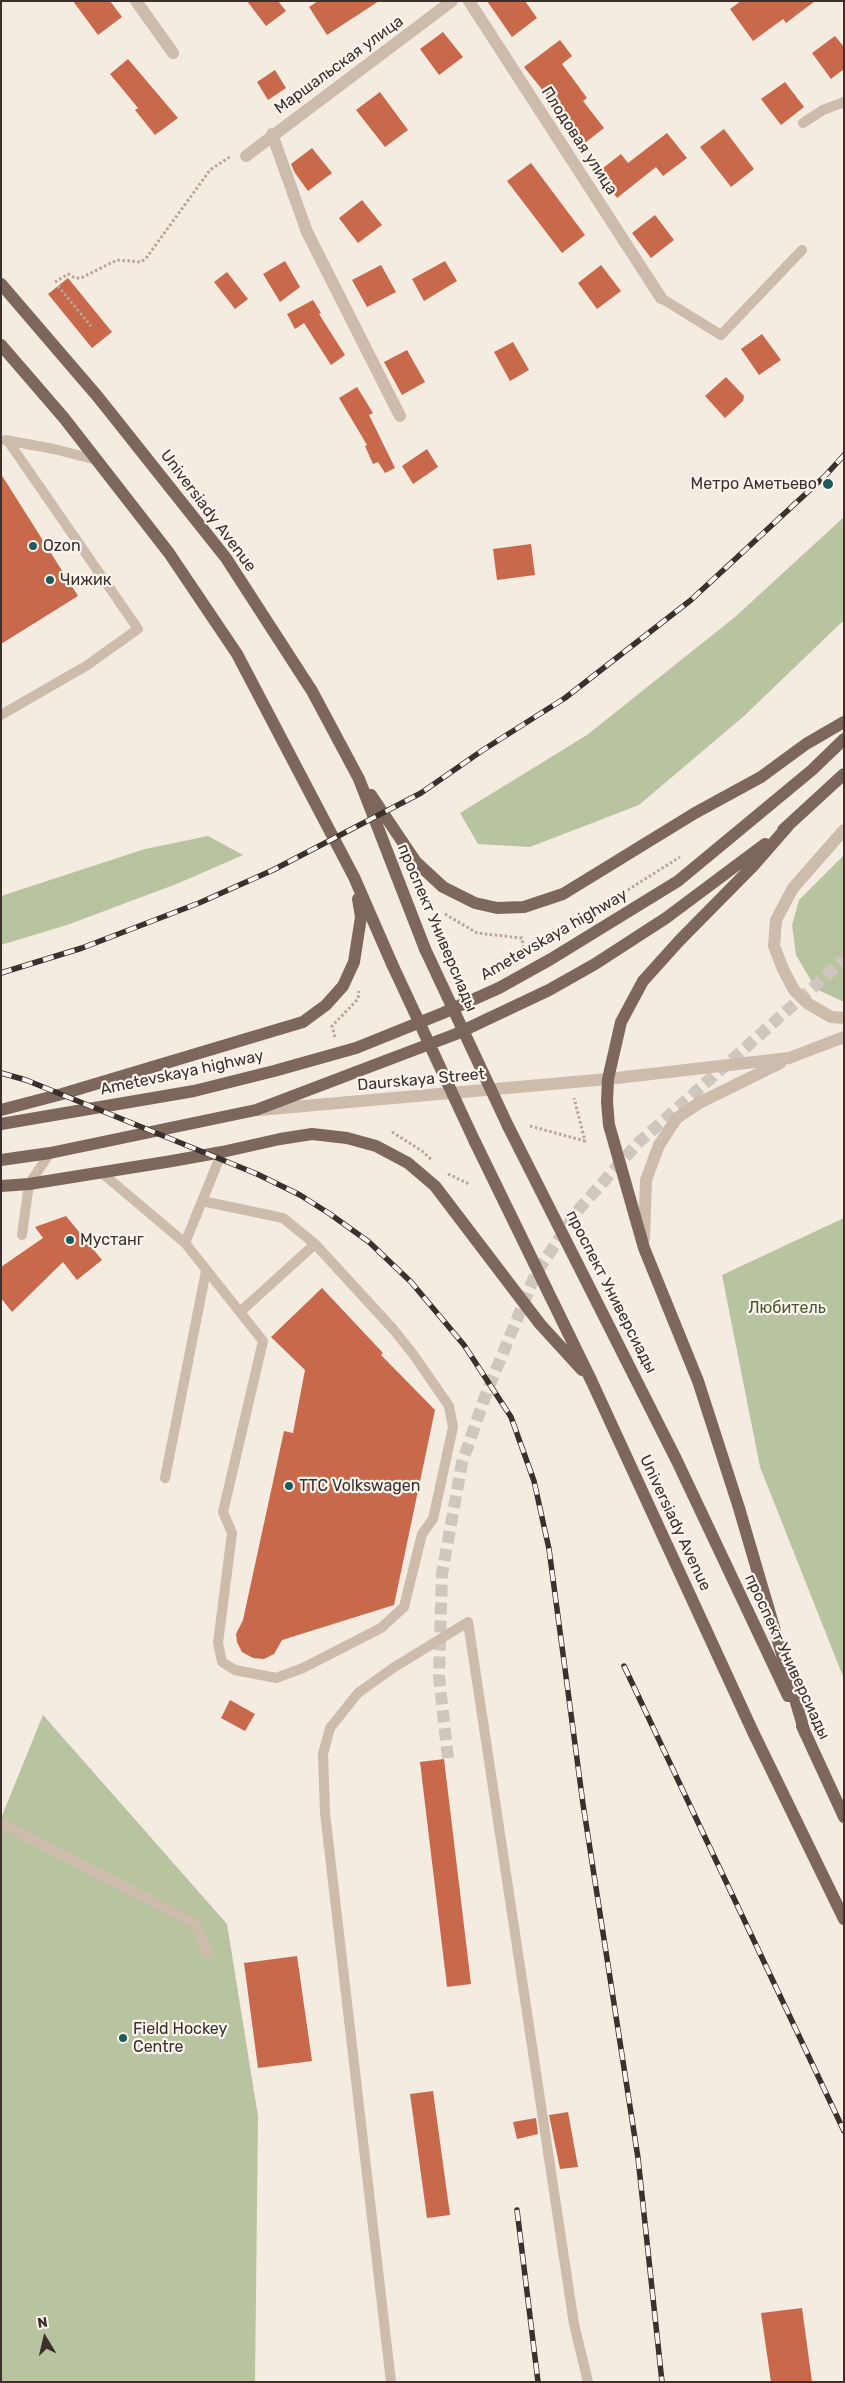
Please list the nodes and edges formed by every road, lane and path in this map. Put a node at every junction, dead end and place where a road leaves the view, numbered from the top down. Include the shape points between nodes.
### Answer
1 (136, 1) edge
2 (452, 1) edge
3 (469, 1) edge
4 (173, 53) dead end
5 (844, 102) edge
6 (803, 123) dead end
7 (272, 134) junction
8 (246, 156) joint
9 (802, 250) dead end
10 (55, 282) dead end
11 (1, 284) edge
12 (58, 286) dead end
13 (661, 298) joint
14 (92, 326) dead end
15 (1, 345) edge
16 (400, 416) dead end
17 (4, 440) edge
18 (97, 460) junction
19 (1, 715) edge
20 (844, 722) edge
21 (844, 739) edge
22 (844, 774) edge
23 (359, 779) junction
24 (788, 826) junction
25 (844, 830) edge
26 (354, 877) junction
27 (445, 914) dead end
28 (524, 956) dead end
29 (844, 1018) edge
30 (332, 1026) dead end
31 (335, 1037) dead end
32 (844, 1037) edge
33 (789, 1058) junction
34 (608, 1079) junction
35 (573, 1096) dead end
36 (1, 1110) edge
37 (256, 1110) junction
38 (1, 1124) edge
39 (530, 1126) dead end
40 (222, 1152) junction
41 (50, 1153) junction
42 (1, 1160) edge
43 (102, 1172) junction
44 (29, 1184) junction
45 (1, 1186) edge
46 (202, 1201) junction
47 (22, 1235) dead end
48 (185, 1244) junction
49 (315, 1244) junction
50 (644, 1248) junction
51 (206, 1271) junction
52 (240, 1312) junction
53 (592, 1382) junction
54 (165, 1478) dead end
55 (805, 1733) junction
56 (844, 1816) edge
57 (1, 1823) edge
58 (844, 1919) edge
59 (207, 1952) dead end
60 (391, 2382) edge
61 (588, 2382) edge

1 - 4 street
2 - 7 street, Маршальская улица
3 - 13 street, Плодовая улица
5 - 6 lane
7 - 8 street, Маршальская улица
7 - 16 street via 307,232
8 - 10 path via 237,152 210,170 147,257 140,262 117,260 82,278 68,274
9 - 13 lane via 721,335
11 - 23 main road, Universiady Avenue via 98,397 226,558 312,692
12 - 14 path
15 - 18 main road
17 - 18 lane
17 - 19 lane via 138,628 86,666
18 - 26 main road via 169,553 237,654
20 - 23 main road via 806,744 761,777 695,813 563,894 524,907 497,908 475,903 443,887 416,862
21 - 38 main road, Ametevskaya highway via 812,770 678,881 551,959 459,1006 356,1048 274,1071 194,1091
22 - 24 main road
23 - 55 main road, проспект Универсиады, bridge via 425,949 508,1126 673,1453
24 - 34 main road via 643,982 621,1022
24 - 37 main road via 666,918 548,990 456,1034
25 - 29 street via 794,888 776,920 774,946 794,990 807,1003 831,1017
26 - 36 main road via 361,917 354,962 343,986 326,1005 303,1022
26 - 53 main road, Universiady Avenue, bridge via 475,1142
27 - 28 path via 477,933 522,938
30 - 31 path
32 - 33 street, Daurskaya Street
33 - 34 street, Daurskaya Street
33 - 50 street via 699,1103 677,1118 659,1145 646,1180
34 - 37 street, Daurskaya Street
34 - 50 main road via 609,1125
35 - 39 path via 585,1141
37 - 41 main road, Daurskaya Street
40 - 43 main road
40 - 46 lane
40 - 53 main road via 312,1134 376,1146 408,1163 435,1186 540,1324
41 - 42 main road, Daurskaya Street
41 - 44 lane
43 - 44 main road
43 - 48 lane
44 - 45 main road
44 - 47 lane
46 - 48 lane
46 - 49 lane via 283,1218
48 - 51 lane
49 - 52 lane
49 - 52 lane via 413,1354 449,1406 453,1427 433,1519 422,1534 404,1606 381,1628 303,1668 276,1678 235,1670 222,1662 218,1643 232,1533 223,1512 263,1341
50 - 55 main road via 698,1381 740,1508
51 - 52 lane
51 - 54 lane
53 - 58 main road, Universiady Avenue via 752,1732
55 - 56 main road, проспект Универсиады
57 - 59 lane via 196,1924
60 - 61 lane via 325,1813 323,1754 330,1728 358,1692 468,1622 574,2324

